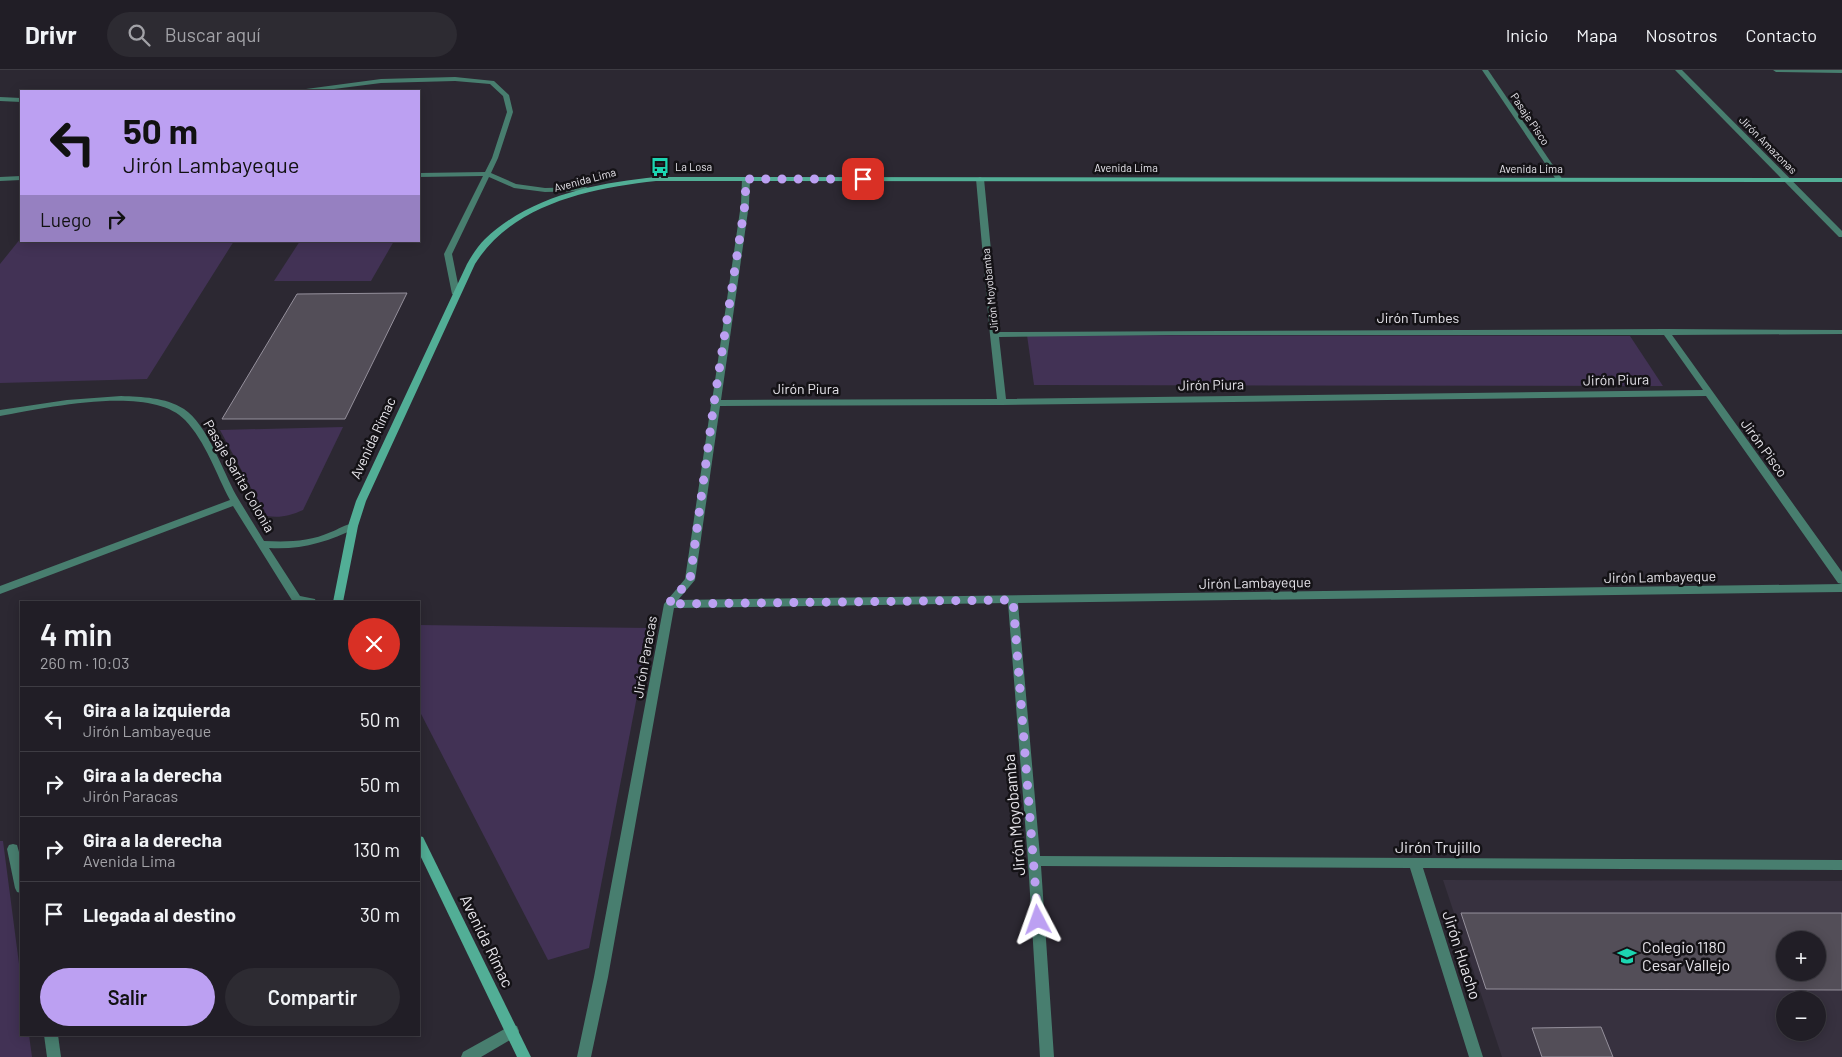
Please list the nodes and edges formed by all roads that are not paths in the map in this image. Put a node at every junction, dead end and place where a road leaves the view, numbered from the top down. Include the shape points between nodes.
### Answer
1 (1484, 70) edge
2 (1678, 70) edge
3 (1776, 70) edge
4 (1842, 71) edge
5 (314, 90) edge
6 (0, 99) edge
7 (20, 100) edge
8 (488, 174) junction
9 (420, 175) edge
10 (20, 178) edge
11 (0, 179) edge
12 (746, 179) junction
13 (980, 179) junction
14 (1560, 180) junction
15 (1789, 180) junction
16 (1842, 180) edge
17 (586, 189) junction
18 (1842, 235) edge
19 (456, 294) junction
20 (1665, 332) junction
21 (1842, 332) edge
22 (994, 335) junction
23 (1708, 393) junction
24 (1002, 402) junction
25 (714, 403) junction
26 (0, 413) edge
27 (235, 502) junction
28 (353, 526) junction
29 (261, 544) junction
30 (1842, 580) edge
31 (1842, 588) edge
32 (0, 590) edge
33 (1013, 600) junction
34 (306, 601) edge
35 (338, 601) edge
36 (668, 604) junction
37 (420, 843) edge
38 (13, 849) dead end
39 (1034, 861) junction
40 (1415, 863) junction
41 (1842, 865) edge
42 (20, 883) edge
43 (512, 1031) junction
44 (51, 1036) edge
45 (54, 1057) edge
46 (468, 1057) edge
47 (524, 1057) edge
48 (584, 1057) edge
49 (1047, 1057) edge
50 (1476, 1057) edge

1 - 14 street, Pasaje Pisco
2 - 15 street, Jirón Amazonas
3 - 4 street
5 - 8 street via 381,81 454,79 492,82 506,95 510,112
6 - 7 street
8 - 9 street
8 - 17 street via 514,186 545,190
8 - 19 street via 448,254
10 - 11 street
12 - 13 main road, Avenida Lima
12 - 17 main road, Avenida Lima via 656,179 617,182
12 - 25 street, Jirón Paracas via 745,204
13 - 14 main road, Avenida Lima
13 - 22 street, Jirón Moyobamba
14 - 15 main road, Avenida Lima
15 - 16 main road, Avenida Lima
15 - 18 street, Jirón Amazonas
17 - 19 main road, Avenida Lima via 526,212 488,240
19 - 28 main road, Avenida Rímac via 361,501
20 - 21 street, Jirón Tumbes
20 - 22 street, Jirón Tumbes
20 - 23 street, Jirón Pisco
22 - 24 street, Jirón Moyobamba
23 - 24 street, Jirón Piura
23 - 30 street, Jirón Pisco
24 - 25 street, Jirón Piura
25 - 36 street, Jirón Paracas via 690,580
26 - 27 street, Pasaje Sarita Colonia via 105,398 136,399 182,411 196,426
27 - 29 street, Pasaje Sarita Colonia
27 - 32 street
28 - 29 street via 309,544
28 - 35 main road, Avenida Rímac
29 - 34 street, Pasaje Sarita Colonia via 297,599
31 - 33 street, Jirón Lambayeque
33 - 36 street, Jirón Lambayeque
33 - 39 street, Jirón Moyobamba
36 - 48 street, Jirón Paracas via 600,985
37 - 43 main road, Avenida Rímac
38 - 42 street
39 - 40 street, Jirón Trujillo
39 - 49 street, Jirón Moyobamba
40 - 41 street, Jirón Trujillo
40 - 50 street, Jirón Huacho
43 - 46 street
43 - 47 main road, Avenida Rímac
44 - 45 street

